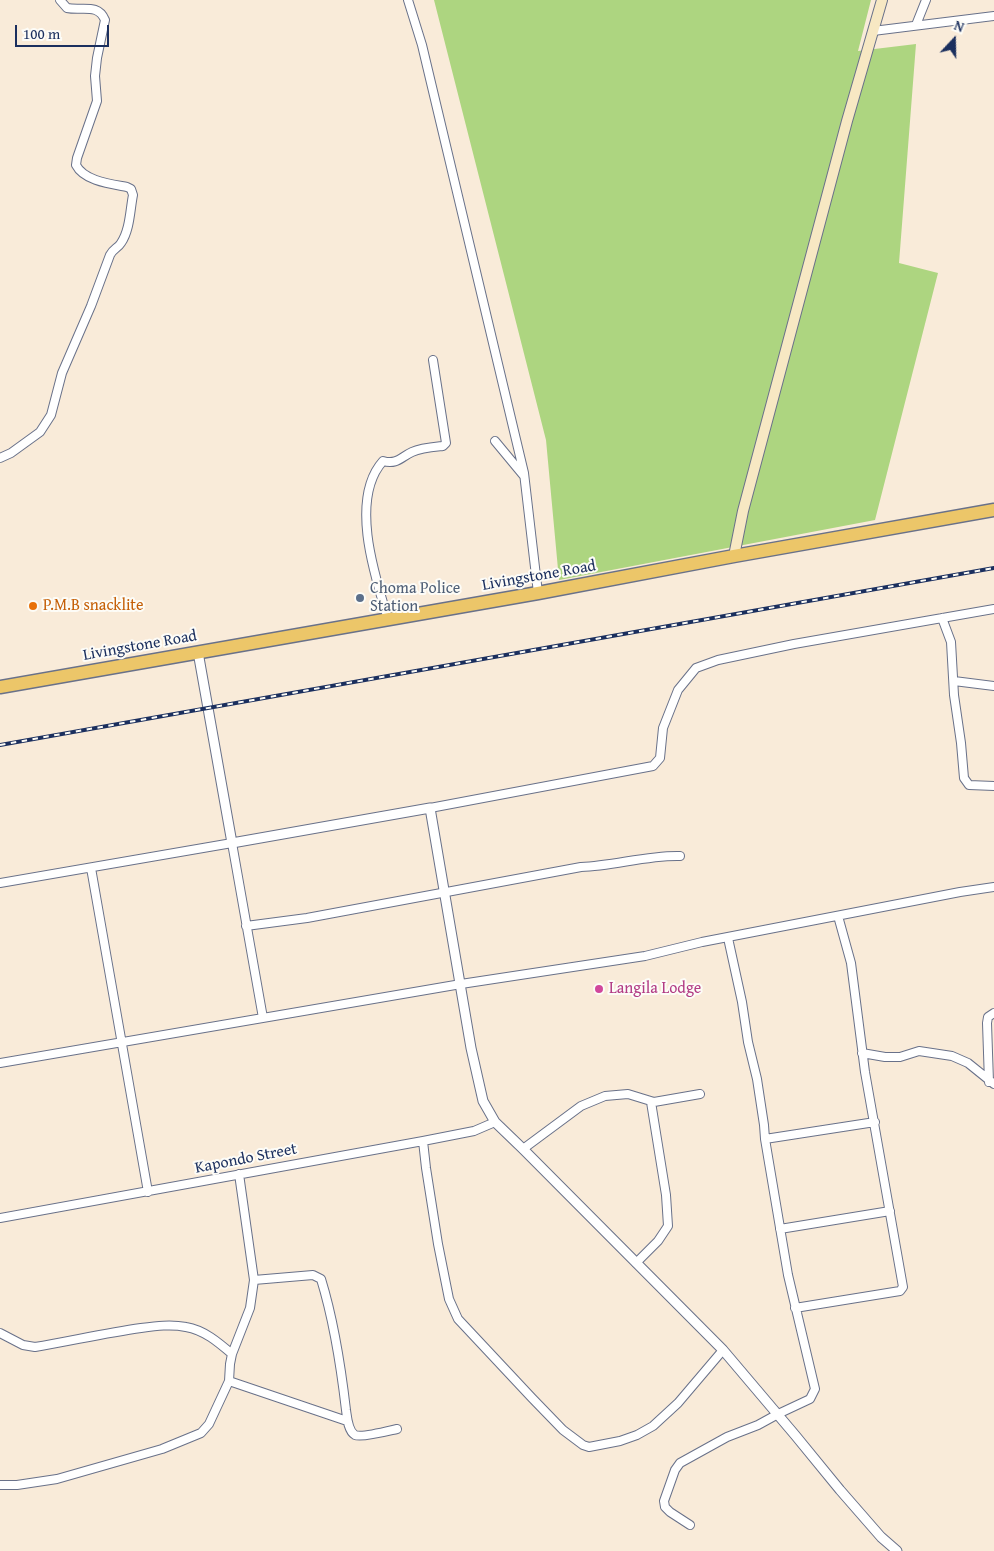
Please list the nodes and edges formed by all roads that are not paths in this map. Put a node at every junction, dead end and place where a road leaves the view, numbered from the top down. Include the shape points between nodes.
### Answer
1 (60, 0) edge
2 (408, 0) edge
3 (882, 0) edge
4 (926, 0) edge
5 (994, 16) edge
6 (916, 25) junction
7 (873, 31) junction
8 (433, 360) dead end
9 (495, 442) dead end
10 (0, 458) edge
11 (524, 476) junction
12 (994, 510) edge
13 (734, 556) junction
14 (538, 593) junction
15 (994, 609) edge
16 (942, 618) junction
17 (388, 619) junction
18 (198, 652) junction
19 (954, 681) junction
20 (994, 686) edge
21 (0, 687) edge
22 (994, 786) edge
23 (430, 808) junction
24 (232, 842) junction
25 (680, 856) dead end
26 (91, 868) junction
27 (0, 883) edge
28 (994, 887) edge
29 (445, 892) junction
30 (838, 916) junction
31 (246, 926) junction
32 (728, 938) junction
33 (461, 984) junction
34 (994, 1013) edge
35 (263, 1018) junction
36 (121, 1043) junction
37 (862, 1052) junction
38 (0, 1064) edge
39 (991, 1083) edge
40 (700, 1094) dead end
41 (651, 1102) junction
42 (495, 1122) junction
43 (875, 1122) junction
44 (765, 1139) junction
45 (423, 1141) junction
46 (523, 1148) junction
47 (239, 1174) junction
48 (148, 1192) junction
49 (890, 1211) junction
50 (0, 1218) edge
51 (780, 1229) junction
52 (636, 1263) junction
53 (254, 1280) junction
54 (795, 1308) junction
55 (0, 1333) edge
56 (723, 1350) junction
57 (232, 1354) junction
58 (229, 1381) junction
59 (778, 1414) junction
60 (347, 1421) junction
61 (397, 1429) dead end
62 (0, 1484) edge
63 (690, 1525) dead end
64 (897, 1551) edge

1 - 10 street via 67,8 95,9 105,20 96,58 97,101 76,165 81,173 127,187 133,195 126,232 120,245 112,250 62,373 51,415 40,432
2 - 11 street via 466,223
3 - 7 main road
4 - 6 street
5 - 6 street
6 - 7 street
7 - 13 main road via 743,511
8 - 17 street via 446,443 412,452 390,463 383,461 368,492 368,533
9 - 11 street
11 - 14 street
12 - 13 highway, Livingstone Road
13 - 14 highway, Livingstone Road
14 - 17 highway, Livingstone Road
15 - 16 street
16 - 19 street via 951,642
16 - 23 street via 794,644 703,665 696,668 678,690 663,728 660,758 653,766
17 - 18 highway, Livingstone Road
18 - 21 highway, Livingstone Road
18 - 24 street
19 - 20 street
19 - 22 street via 966,782 969,785
23 - 24 street
23 - 29 street
24 - 26 street
24 - 31 street
25 - 29 street via 582,867
26 - 27 street
26 - 36 street
28 - 30 street
29 - 31 street
29 - 33 street
30 - 32 street
30 - 37 street via 851,963
31 - 35 street
32 - 33 street via 645,956
32 - 44 street via 757,1079
33 - 35 street
33 - 42 street via 483,1100
34 - 39 street via 988,1017 987,1023
35 - 36 street
36 - 38 street
36 - 48 street
37 - 39 street via 885,1057 900,1057 919,1051 952,1056 968,1063
37 - 43 street
40 - 41 street
41 - 46 street via 628,1094 605,1096 581,1106
41 - 52 street via 668,1226
42 - 45 street, Kapondo Street via 474,1131
42 - 46 street
43 - 44 street
43 - 49 street
44 - 51 street
45 - 47 street, Kapondo Street
45 - 56 street via 438,1244 449,1299 458,1319 563,1430 583,1445 620,1441 653,1426 678,1403
46 - 52 street
47 - 48 street, Kapondo Street
47 - 53 street
48 - 50 street, Kapondo Street
49 - 51 street
49 - 54 street via 902,1289
51 - 54 street
52 - 56 street
53 - 57 street via 250,1308
53 - 60 street via 313,1275 321,1279
54 - 59 street via 814,1391 810,1399
55 - 57 street via 35,1347 170,1325 201,1332
56 - 59 street
57 - 58 street
58 - 60 street
58 - 62 street via 209,1424 201,1433 162,1449 57,1479
59 - 63 street via 691,1456 677,1467 665,1496 665,1506 674,1516
59 - 64 street via 846,1497
60 - 61 street via 357,1435

